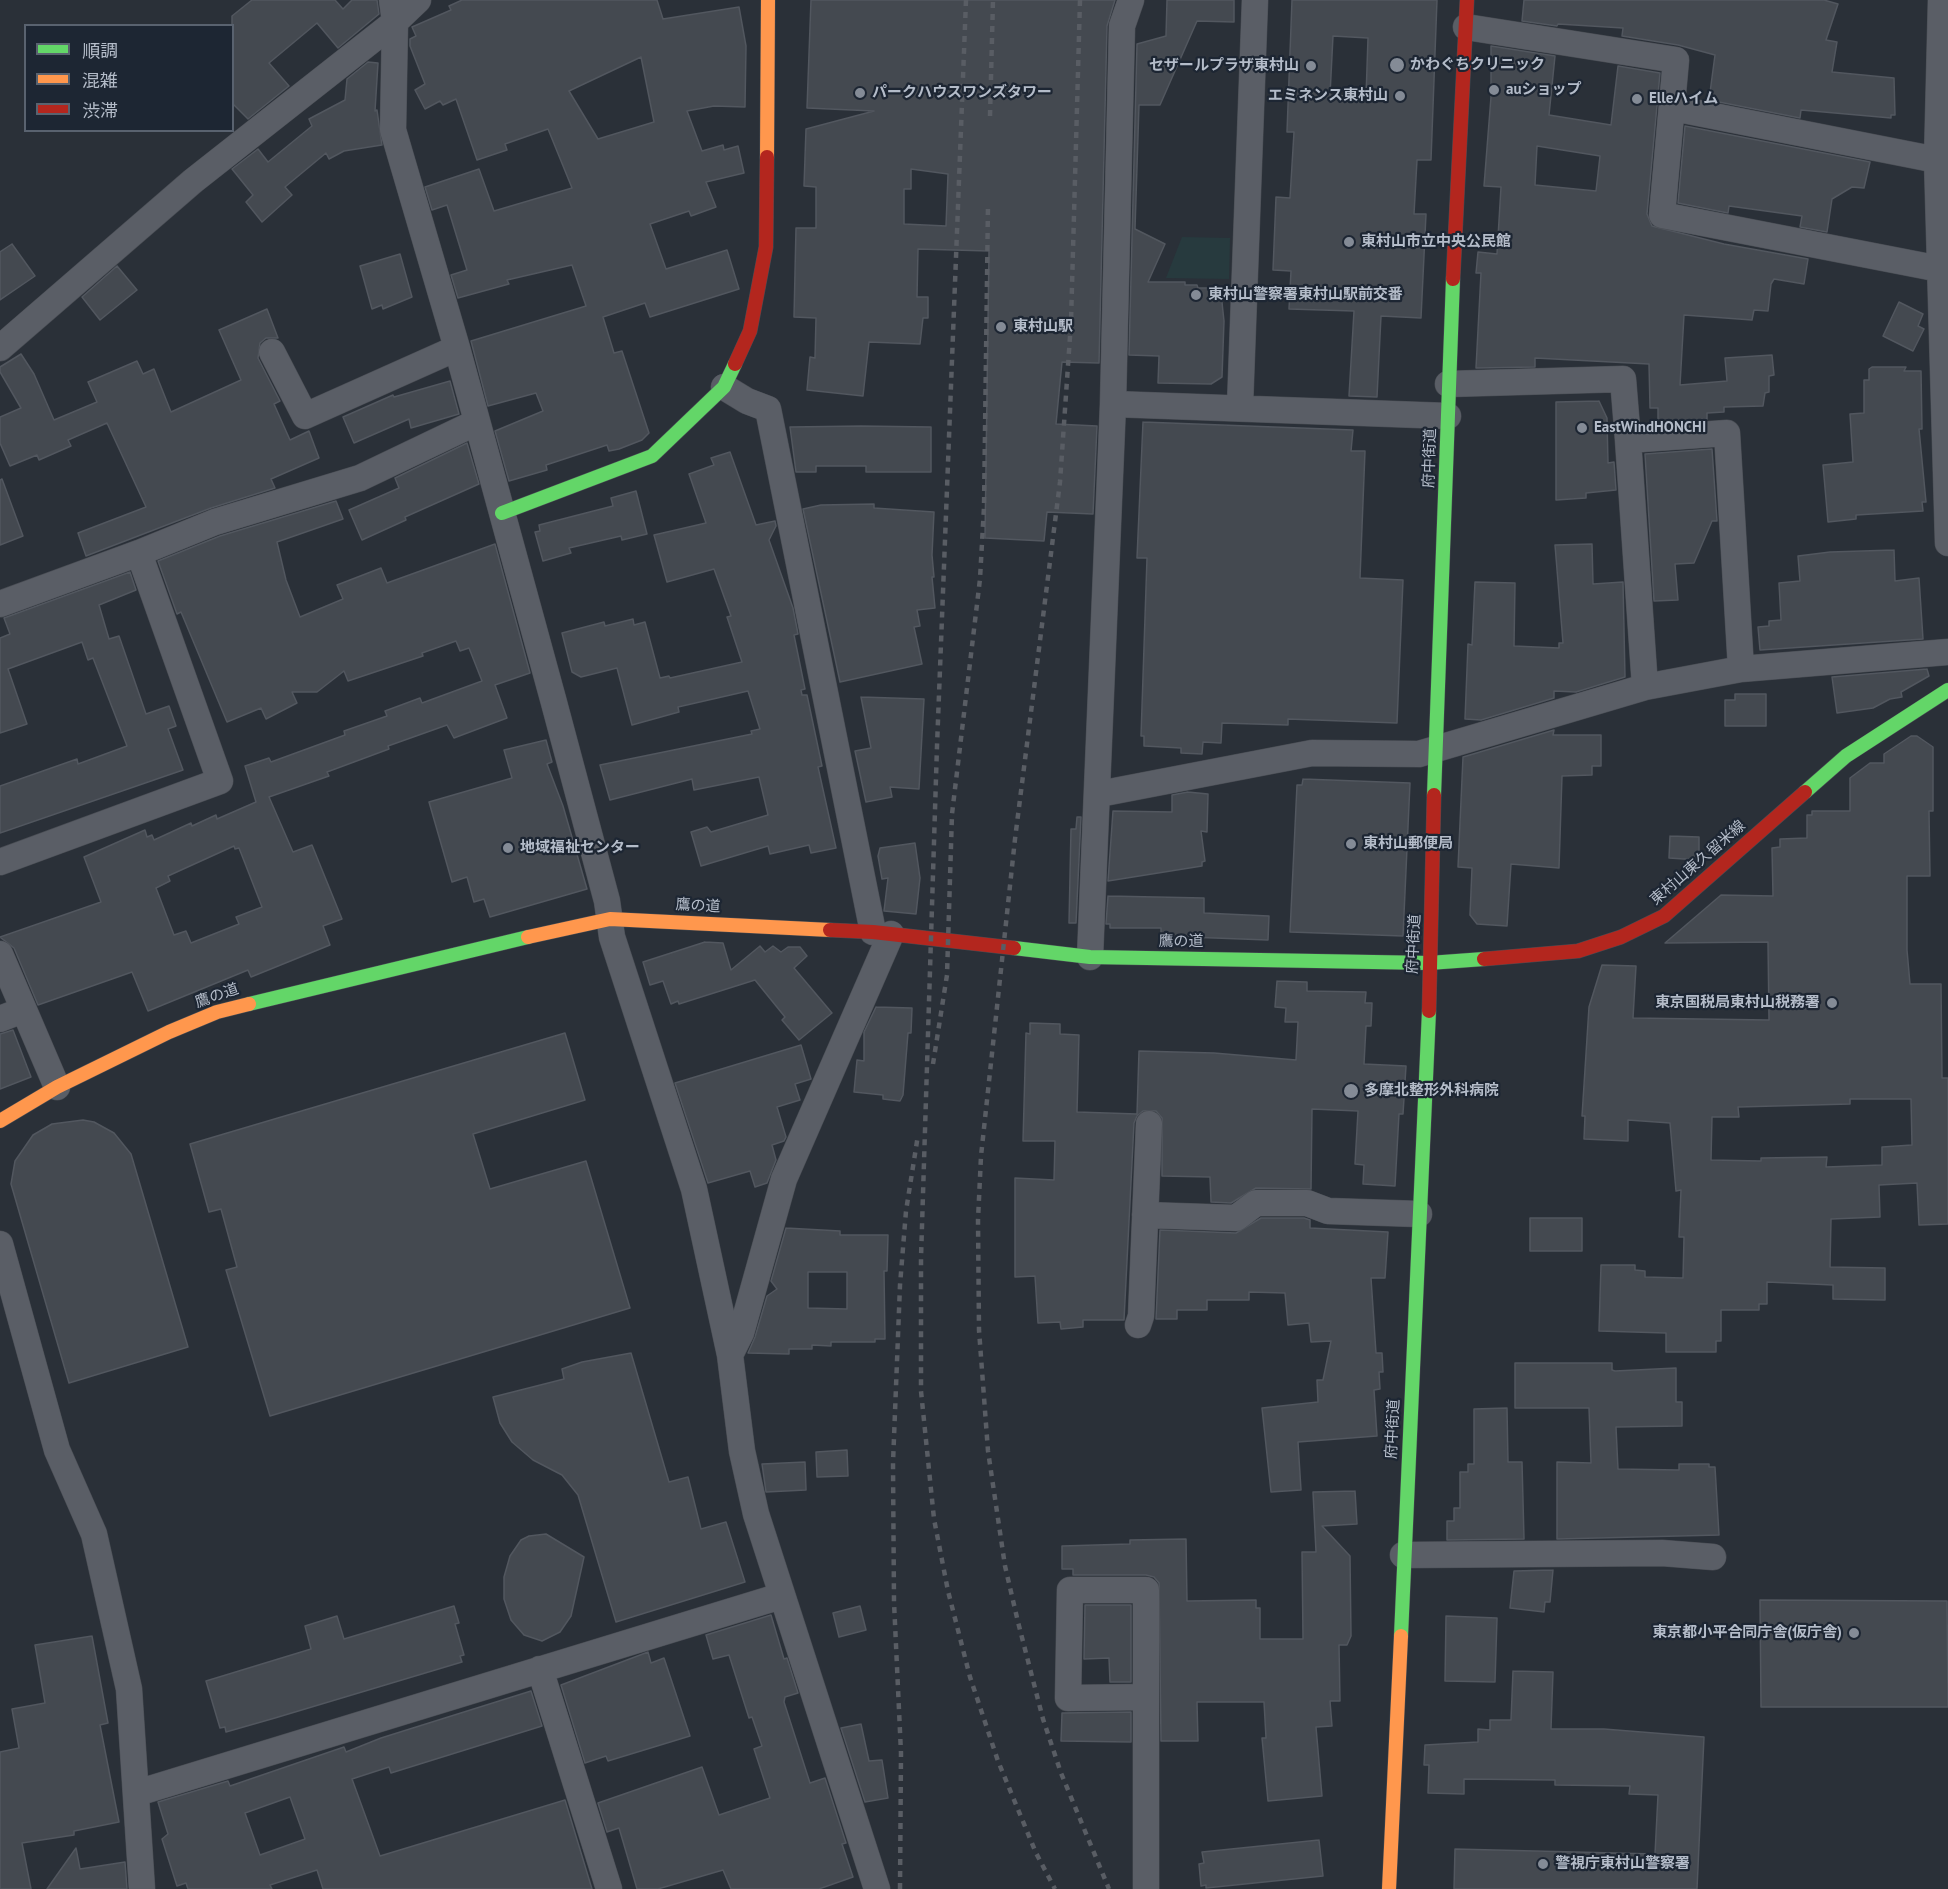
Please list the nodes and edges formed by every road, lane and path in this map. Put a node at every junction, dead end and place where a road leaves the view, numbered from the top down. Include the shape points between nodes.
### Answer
1 (418, 0) edge
2 (768, 0) edge
3 (1131, 0) edge
4 (1255, 0) edge
5 (1467, 0) edge
6 (1941, 0) edge
7 (393, 11) edge
8 (1466, 27) junction
9 (1673, 108) junction
10 (1937, 160) junction
11 (1940, 269) junction
12 (0, 348) edge
13 (457, 348) junction
14 (272, 352) dead end
15 (1449, 384) junction
16 (724, 387) junction
17 (1113, 404) junction
18 (1240, 406) junction
19 (1448, 416) junction
20 (477, 422) junction
21 (1629, 440) junction
22 (502, 513) junction
23 (1948, 543) edge
24 (139, 554) junction
25 (0, 604) edge
26 (1948, 652) edge
27 (1741, 669) junction
28 (1645, 687) junction
29 (1948, 690) edge
30 (1434, 748) junction
31 (1099, 794) junction
32 (0, 862) edge
33 (610, 919) junction
34 (882, 933) junction
35 (0, 954) edge
36 (1090, 957) junction
37 (1429, 963) junction
38 (11, 1015) edge
39 (57, 1087) junction
40 (0, 1121) edge
41 (1149, 1124) dead end
42 (1419, 1214) junction
43 (1145, 1215) junction
44 (0, 1244) edge
45 (1138, 1325) dead end
46 (730, 1355) junction
47 (1403, 1555) junction
48 (1713, 1557) dead end
49 (781, 1596) junction
50 (540, 1670) junction
51 (1146, 1697) junction
52 (137, 1793) junction
53 (142, 1889) edge
54 (609, 1889) edge
55 (877, 1889) edge
56 (1146, 1889) edge
57 (1389, 1889) edge

1 - 7 street
2 - 16 main road via 766,247 750,331
3 - 17 street via 1122,26
4 - 18 street
5 - 8 main road, 府中街道
6 - 10 street
7 - 12 street
7 - 13 street via 393,130
8 - 9 street via 1676,60
8 - 15 main road, 府中街道
9 - 10 street
9 - 11 street via 1662,215
10 - 11 street
11 - 23 street
13 - 14 street via 305,416
13 - 20 street
15 - 19 main road, 府中街道
15 - 21 street via 1623,379
16 - 22 main road via 652,456
16 - 34 street via 768,409
17 - 18 street
17 - 31 street
18 - 19 street
19 - 30 main road, 府中街道
20 - 22 street
20 - 24 street via 360,478 215,522
21 - 27 street via 1727,433
21 - 28 street
22 - 33 street
24 - 25 street
24 - 32 street via 220,781
26 - 27 street
27 - 28 street
28 - 30 street
29 - 37 main road, 東村山東久留米線 via 1846,756 1664,916 1621,938 1578,951
30 - 31 street via 1419,754 1312,753
30 - 37 main road, 府中街道 via 1433,924
31 - 36 street
33 - 34 main road, 鷹の道
33 - 39 main road, 鷹の道 via 217,1012
33 - 46 street via 612,937 694,1190
34 - 36 main road, 鷹の道
34 - 46 street via 784,1179 741,1333
35 - 38 street
36 - 37 main road, 鷹の道
37 - 42 main road, 府中街道
38 - 39 street
39 - 40 main road, 鷹の道
41 - 43 street
42 - 43 street via 1328,1211 1307,1203 1256,1203 1236,1218
42 - 47 main road, 府中街道
43 - 45 street
44 - 52 street via 57,1450 94,1534 129,1689
46 - 49 street via 742,1451
47 - 48 street via 1662,1553
47 - 57 main road, 府中街道
49 - 50 street
49 - 55 street
50 - 52 street
50 - 54 street
51 - 51 street via 1146,1590 1070,1590 1068,1698
51 - 56 street
52 - 53 street

